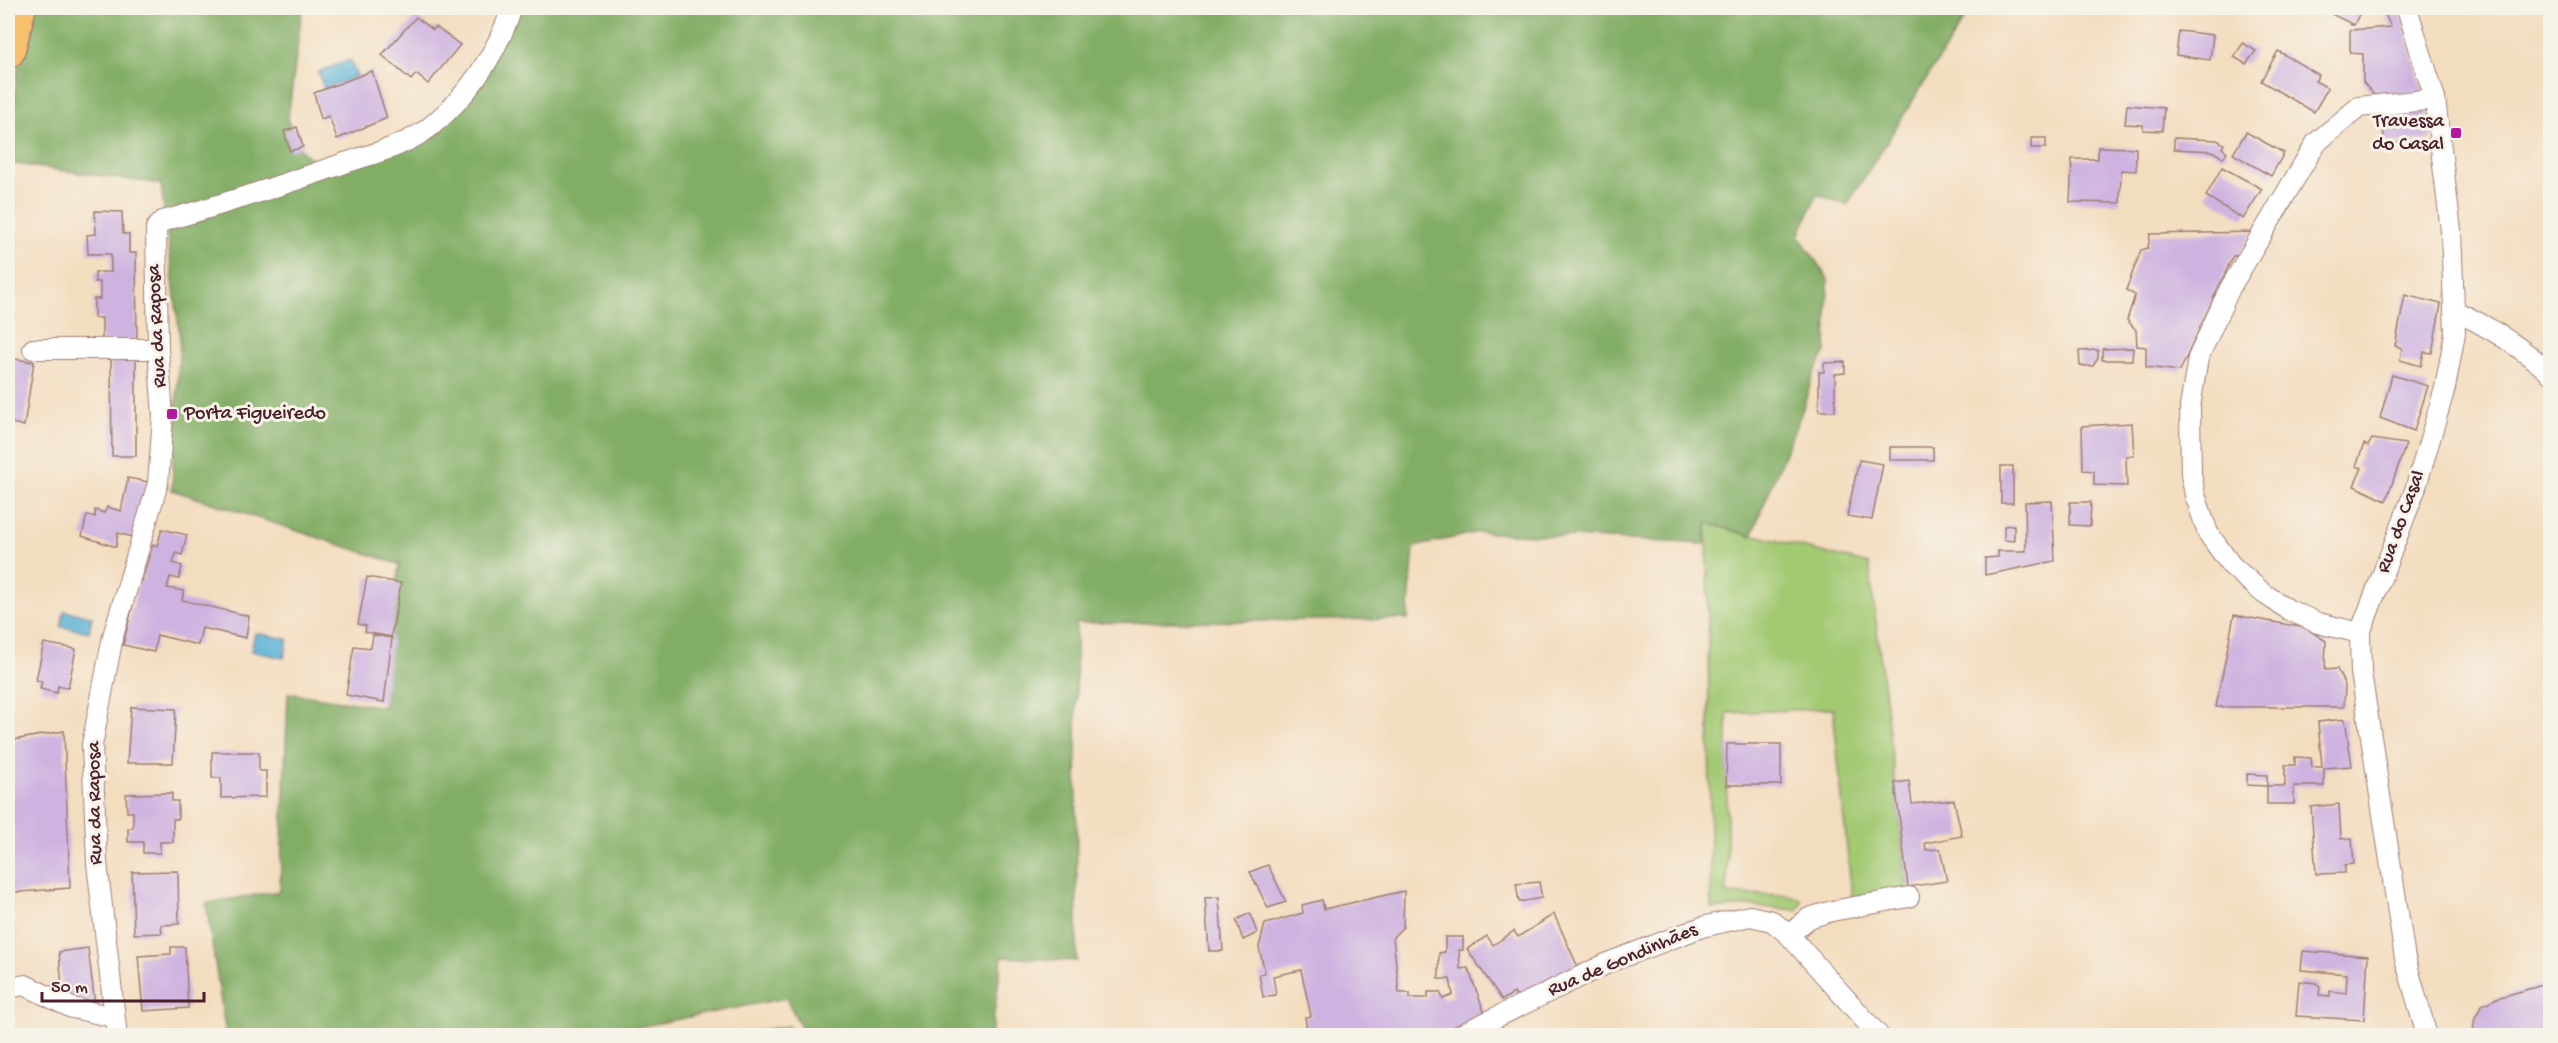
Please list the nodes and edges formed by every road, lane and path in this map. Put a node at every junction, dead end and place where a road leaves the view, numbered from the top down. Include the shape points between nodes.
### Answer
1 (19, 8) edge
2 (512, 8) edge
3 (2407, 8) edge
4 (8, 51) edge
5 (2436, 99) junction
6 (2455, 312) junction
7 (33, 349) dead end
8 (158, 349) junction
9 (2550, 373) edge
10 (2360, 633) junction
11 (1909, 897) dead end
12 (1789, 935) junction
13 (8, 988) edge
14 (115, 1026) edge
15 (1458, 1035) edge
16 (1879, 1035) edge
17 (2427, 1035) edge

1 - 4 highway
2 - 8 street, Rua da Raposa via 482,71 457,102 428,128 394,146 227,205 158,223 154,237
3 - 5 street, Rua do Casal
5 - 6 street, Rua do Casal via 2451,231
5 - 10 street via 2359,107 2316,143 2230,288 2198,358 2192,397 2190,453 2195,495 2208,533 2231,565 2263,593 2318,623
6 - 9 street via 2485,325 2531,355
6 - 10 street, Rua do Casal via 2445,388 2415,490
7 - 8 street
8 - 14 street, Rua da Raposa via 163,416 158,483 113,636 92,745 97,863
10 - 17 street, Rua do Casal via 2361,672 2405,958
11 - 12 street via 1809,918
12 - 15 street, Rua de Gondinhães via 1773,921 1750,916 1702,927 1610,962
12 - 16 street, Rua de Gondinhães
13 - 14 street via 25,985

